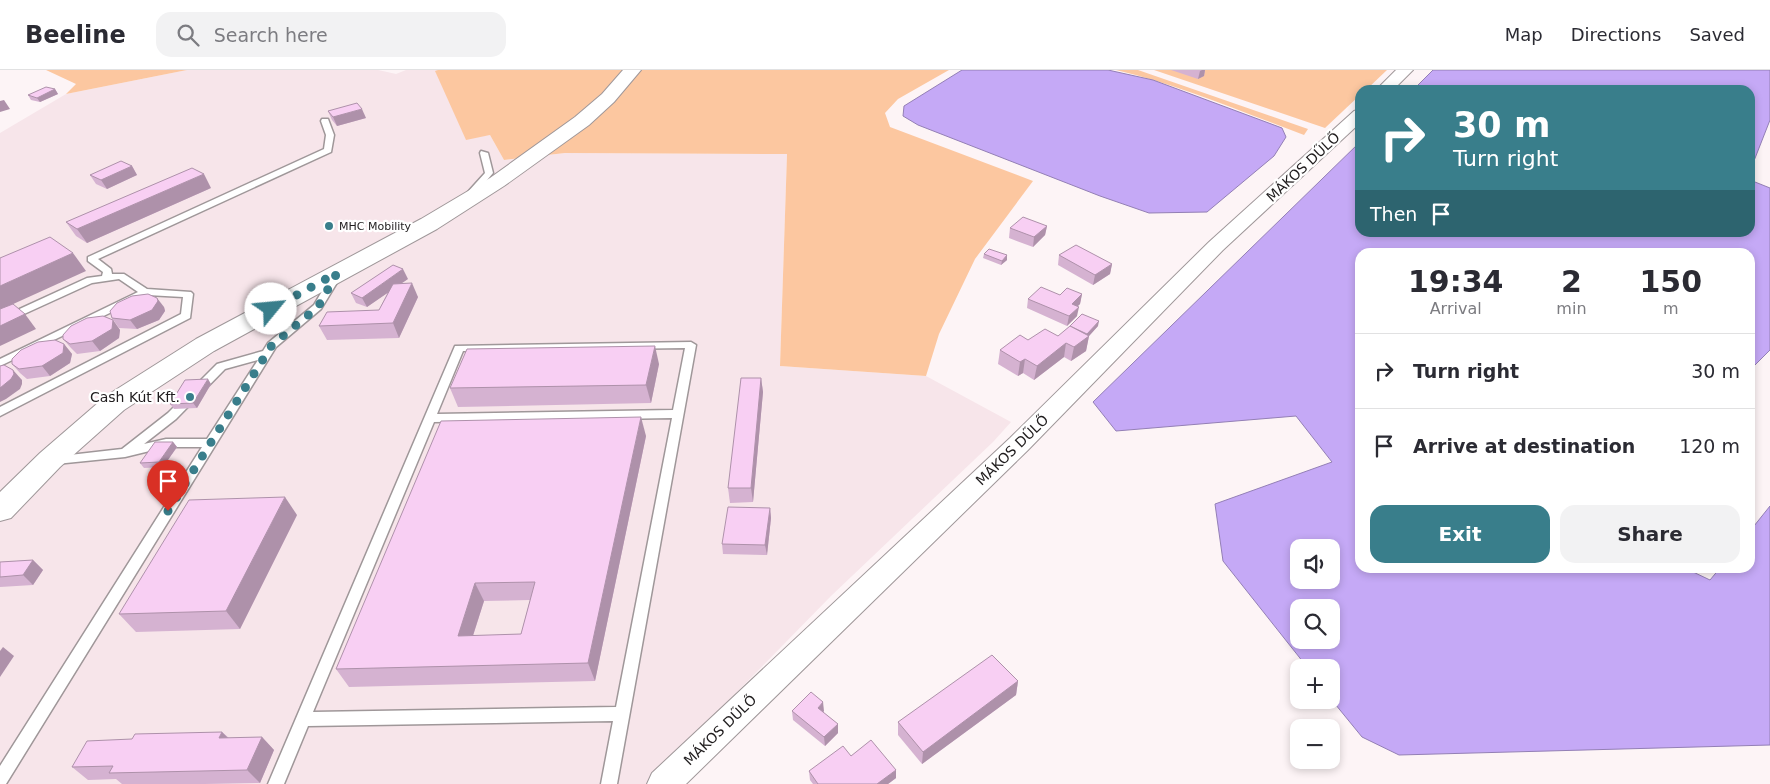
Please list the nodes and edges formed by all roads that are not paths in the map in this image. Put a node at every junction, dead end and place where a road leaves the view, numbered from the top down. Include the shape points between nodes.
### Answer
1 (632, 70) edge
2 (1405, 70) edge
3 (1389, 85) edge
4 (1355, 119) edge
5 (325, 121) dead end
6 (484, 153) dead end
7 (463, 203) junction
8 (337, 273) junction
9 (106, 278) junction
10 (145, 292) junction
11 (0, 322) edge
12 (266, 354) junction
13 (0, 363) edge
14 (0, 412) edge
15 (677, 414) junction
16 (431, 418) junction
17 (210, 443) junction
18 (125, 452) junction
19 (50, 460) junction
20 (0, 510) edge
21 (623, 714) junction
22 (302, 719) junction
23 (0, 780) edge
24 (276, 784) edge
25 (609, 784) edge
26 (663, 784) edge

1 - 7 street via 582,122
2 - 3 street
4 - 26 street, MÁKOS DŰLŐ via 1216,246 1019,444
5 - 9 lane via 330,135 328,150 91,259 108,271
6 - 7 lane via 489,173
7 - 8 street
8 - 12 lane via 318,307 272,345
8 - 19 street via 206,345 123,397
9 - 10 lane via 121,276
9 - 11 lane via 90,280
10 - 13 lane
10 - 14 lane via 188,294 186,316
12 - 17 lane
12 - 18 lane via 221,366 172,416
15 - 16 lane
15 - 16 lane via 690,345 460,348
15 - 21 lane
16 - 22 lane
17 - 18 lane via 166,443
17 - 23 lane
18 - 19 lane
19 - 20 street
21 - 22 lane
21 - 25 lane
22 - 24 lane

